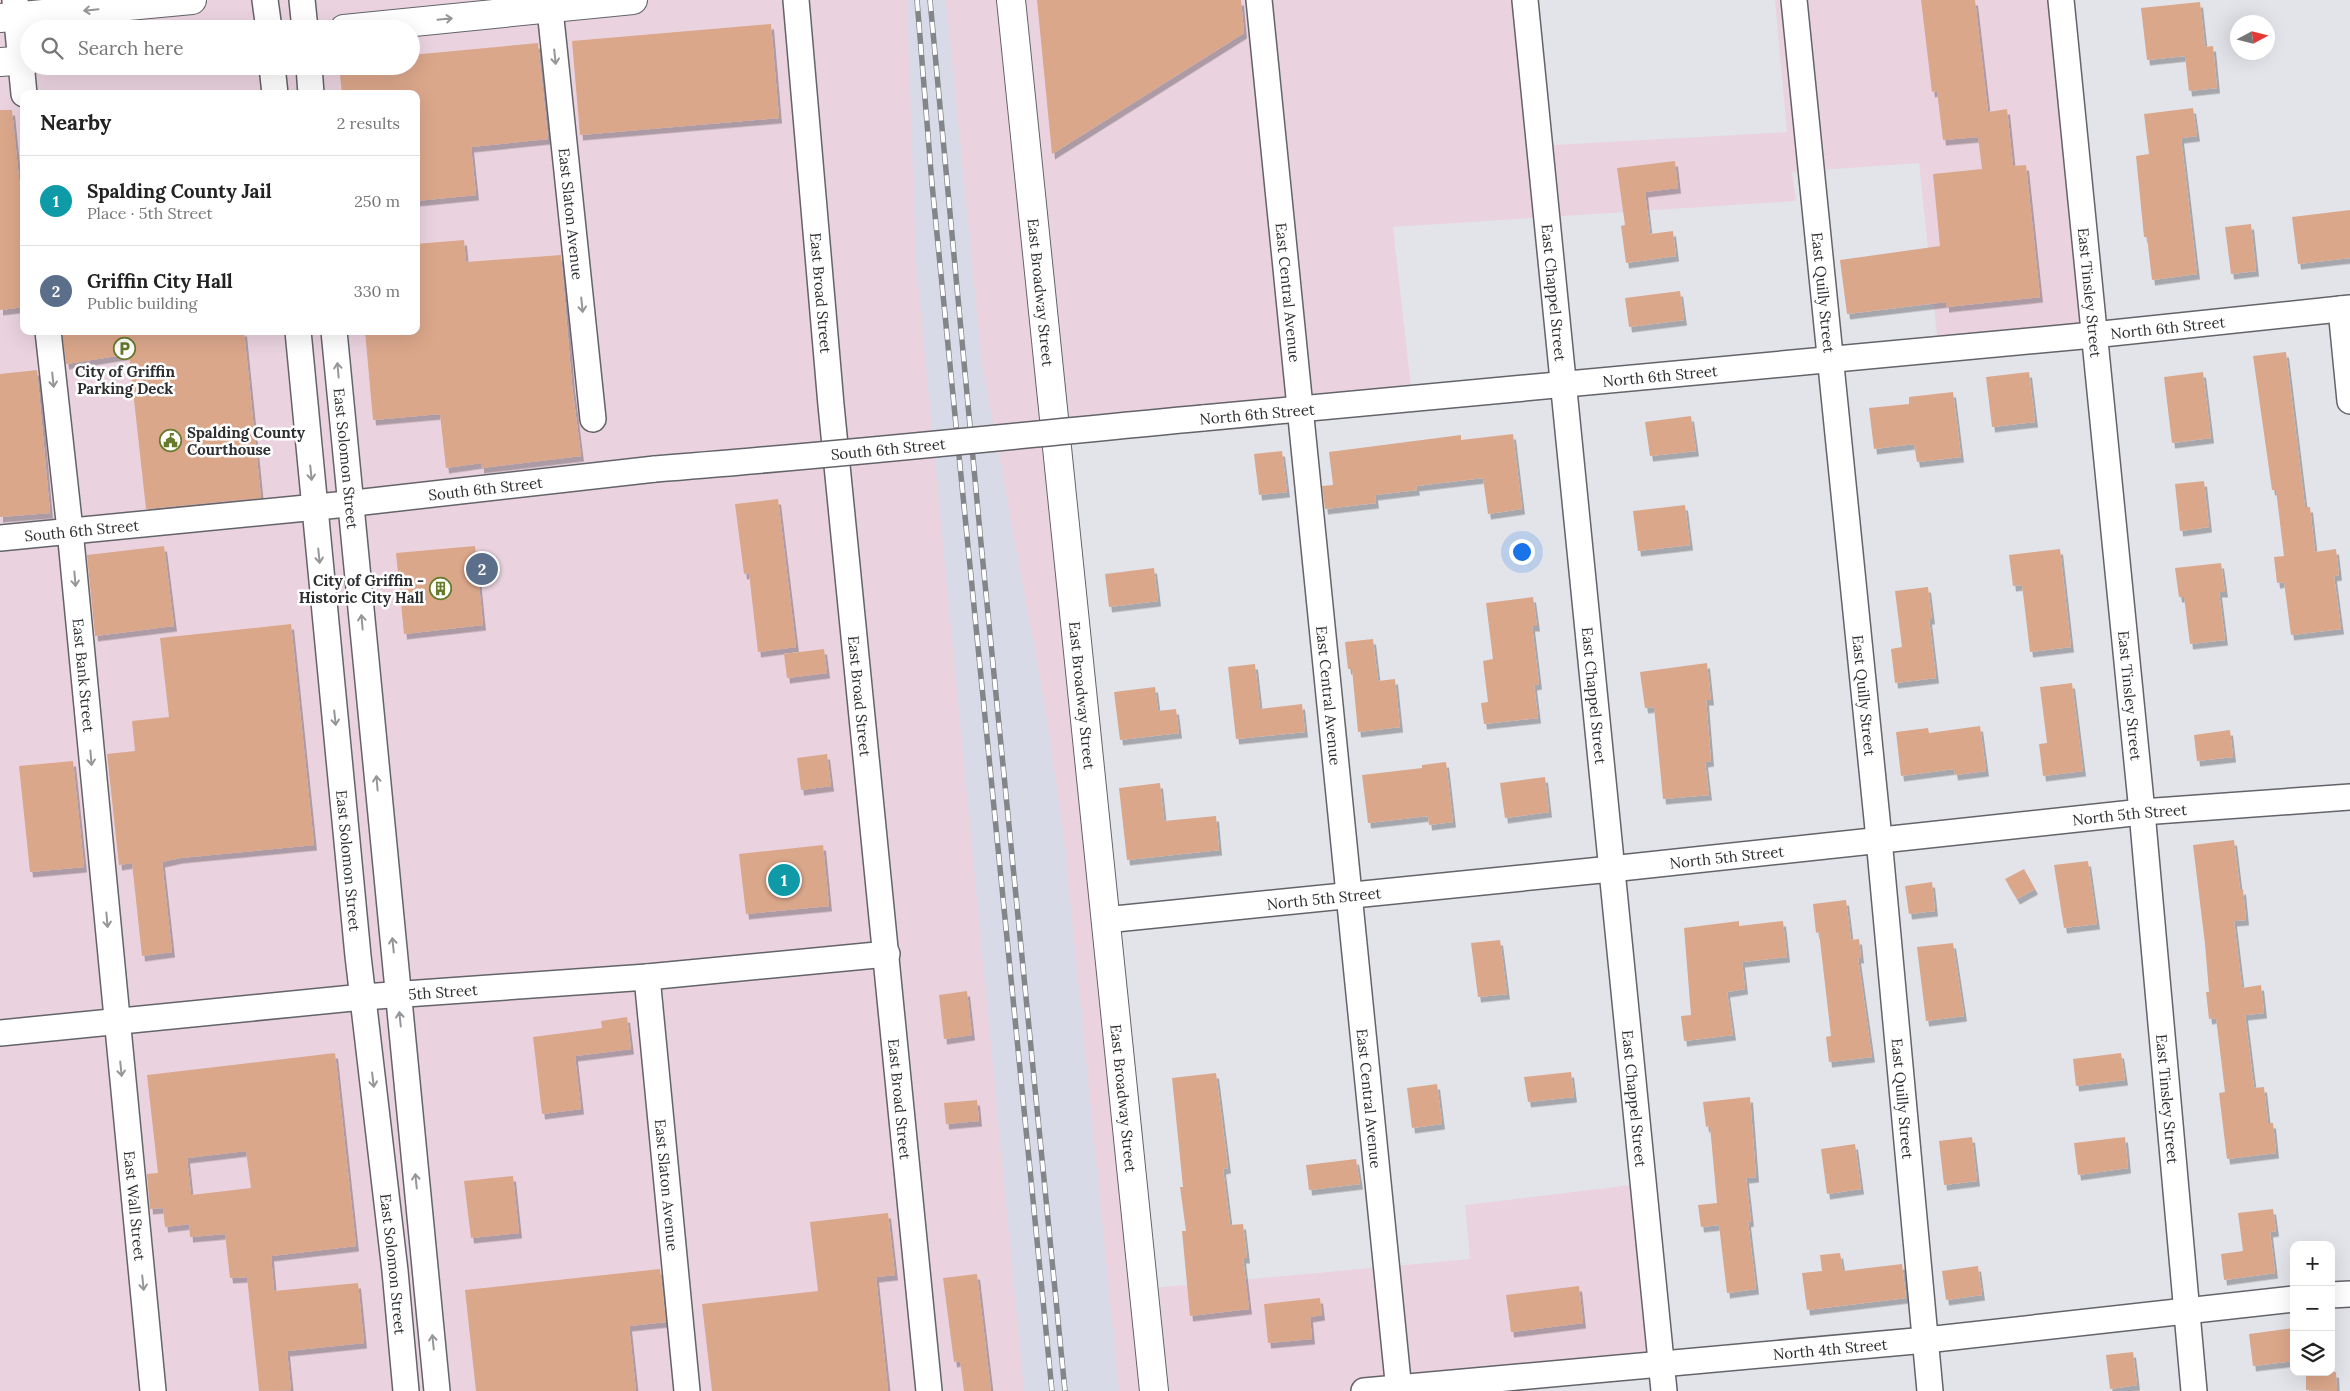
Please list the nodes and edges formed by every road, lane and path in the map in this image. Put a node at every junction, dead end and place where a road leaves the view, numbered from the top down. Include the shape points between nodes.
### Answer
1 (192, 0) edge
2 (265, 0) edge
3 (302, 0) edge
4 (632, 0) edge
5 (796, 0) edge
6 (1011, 0) edge
7 (1259, 0) edge
8 (1525, 0) edge
9 (1794, 0) edge
10 (2061, 0) edge
11 (549, 4) edge
12 (11, 12) edge
13 (268, 20) edge
14 (304, 20) edge
15 (418, 20) edge
16 (16, 61) edge
17 (273, 75) edge
18 (310, 75) edge
19 (23, 90) edge
20 (275, 90) edge
21 (312, 90) edge
22 (2346, 308) edge
23 (48, 335) edge
24 (298, 335) edge
25 (334, 335) edge
26 (2093, 335) junction
27 (1828, 359) junction
28 (1565, 384) junction
29 (2350, 401) edge
30 (1301, 410) junction
31 (593, 419) dead end
32 (970, 439) joint
33 (351, 504) junction
34 (314, 507) junction
35 (70, 530) junction
36 (0, 538) edge
37 (2350, 797) edge
38 (2142, 812) junction
39 (1879, 840) junction
40 (1611, 869) junction
41 (1348, 895) junction
42 (1104, 920) junction
43 (887, 954) junction
44 (647, 977) junction
45 (397, 994) junction
46 (363, 997) junction
47 (116, 1021) junction
48 (0, 1033) edge
49 (2350, 1294) edge
50 (2335, 1296) edge
51 (2290, 1299) edge
52 (2186, 1310) junction
53 (1926, 1340) junction
54 (1662, 1366) junction
55 (1399, 1389) edge
56 (153, 1391) edge
57 (406, 1391) edge
58 (438, 1391) edge
59 (687, 1391) edge
60 (930, 1391) edge
61 (1154, 1391) edge
62 (1364, 1391) edge
63 (1664, 1391) edge
64 (1930, 1391) edge
65 (2194, 1391) edge

1 -> 12 main road
2 - 13 street
3 - 14 street
4 - 11 main road
5 - 43 street, East Broad Street via 831,405
6 - 42 main road, East Broadway Street
7 - 30 street, East Central Avenue
8 - 28 street, East Chappel Street
9 - 27 street, East Quilly Street
10 - 26 street, East Tinsley Street
15 -> 11 main road
11 -> 31 street, East Slaton Avenue
12 - 16 street
16 - 19 street
17 - 20 street
18 - 21 street
22 - 26 street, North 6th Street
22 - 29 street
23 -> 35 street, East Bank Street
24 -> 34 street, East Solomon Street
33 -> 25 street, East Solomon Street
26 - 27 street, North 6th Street
26 - 38 street, East Tinsley Street
27 - 28 street, North 6th Street
27 - 39 street, East Quilly Street
28 - 30 street, North 6th Street
28 - 40 street, East Chappel Street
30 - 32 street, North 6th Street, bridge
30 - 41 street, East Central Avenue
32 - 33 street, South 6th Street, bridge via 802,458 655,469
33 - 34 street, South 6th Street
45 -> 33 street, East Solomon Street
34 - 35 street, South 6th Street
34 -> 46 street, East Solomon Street
35 - 36 street, South 6th Street
35 -> 47 street, East Bank Street
37 - 38 street, North 5th Street
38 - 39 street, North 5th Street
38 - 52 street, East Tinsley Street
39 - 40 street, North 5th Street
39 - 53 street, East Quilly Street
40 - 41 street, North 5th Street
40 - 54 street, East Chappel Street
41 - 42 street, North 5th Street
41 - 55 street, East Central Avenue
42 - 61 main road, East Broadway Street
43 - 44 street, 5th Street
43 - 60 street, East Broad Street
44 - 45 street, 5th Street
44 - 59 street, East Slaton Avenue
45 - 46 street, 5th Street
58 -> 45 street, East Solomon Street
46 - 47 street, 5th Street
46 -> 57 street, East Solomon Street
47 - 48 street, 5th Street
47 -> 56 street, East Wall Street
49 - 50 street
51 - 52 street, North 4th Street
52 - 53 street, North 4th Street
52 - 65 street, East Tinsley Street
53 - 54 street, North 4th Street
53 - 64 street, East Quilly Street
54 - 55 street, North 4th Street
54 - 63 street, East Chappel Street
55 - 62 street, North 4th Street

